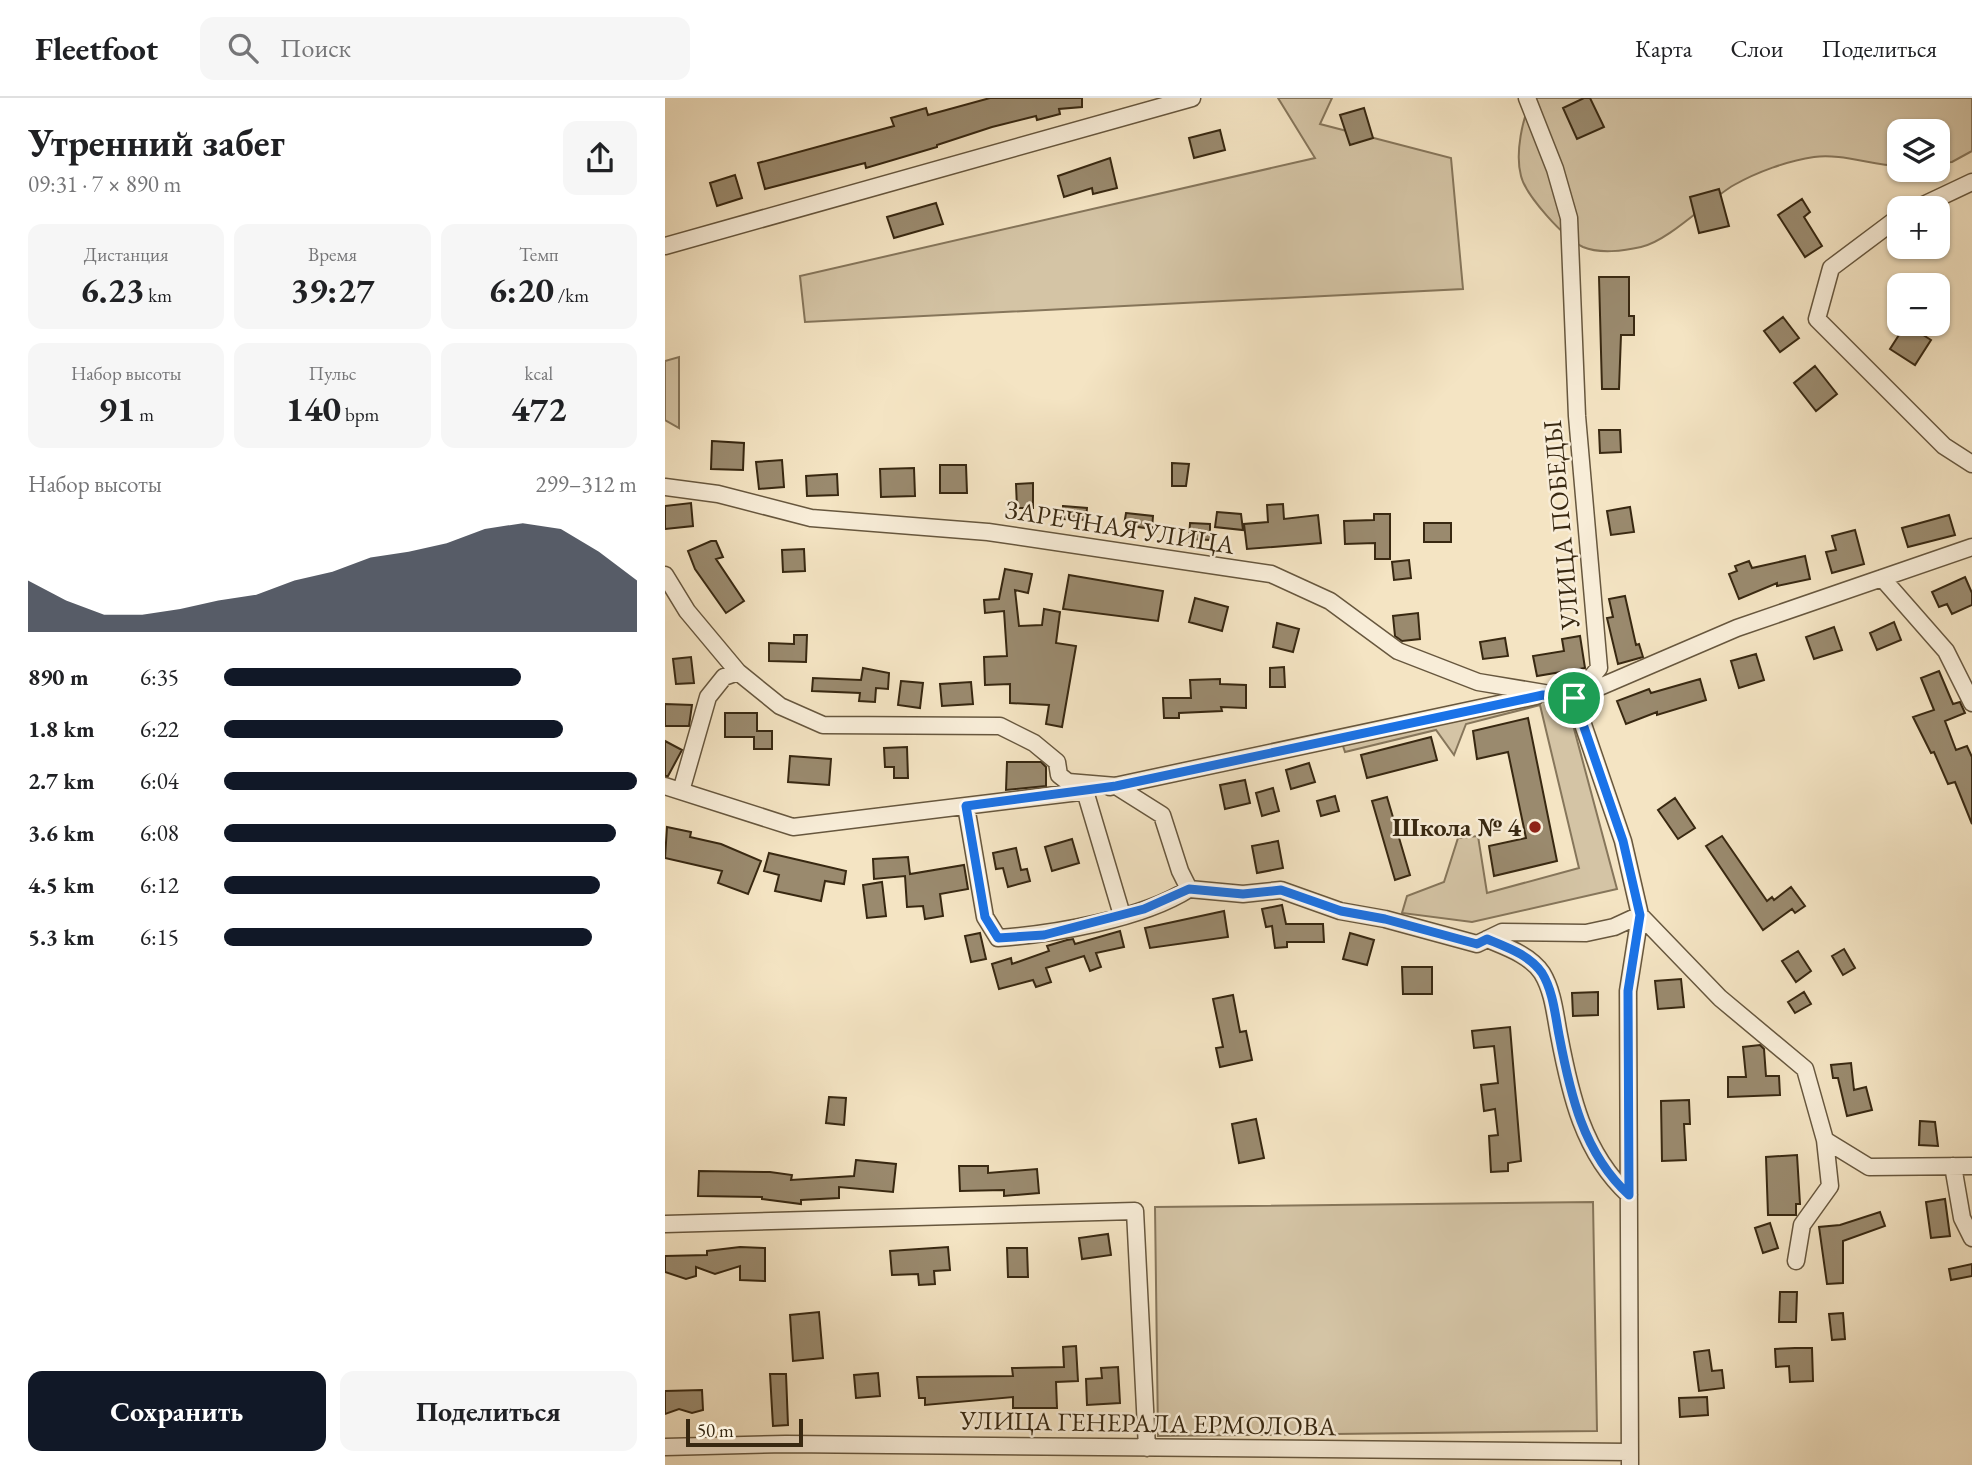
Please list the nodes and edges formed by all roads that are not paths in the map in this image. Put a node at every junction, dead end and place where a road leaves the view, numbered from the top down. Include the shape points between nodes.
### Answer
1 (1192, 98) edge
2 (1527, 98) edge
3 (1972, 182) edge
4 (1942, 196) edge
5 (1887, 226) edge
6 (665, 246) edge
7 (1972, 464) edge
8 (665, 487) edge
9 (1972, 547) edge
10 (665, 575) edge
11 (1882, 578) junction
12 (738, 672) junction
13 (1543, 695) junction
14 (1574, 698) junction
15 (1972, 703) edge
16 (665, 786) edge
17 (1116, 786) junction
18 (681, 791) junction
19 (1085, 791) junction
20 (966, 806) junction
21 (1189, 889) junction
22 (1122, 915) junction
23 (1640, 915) junction
24 (1487, 939) junction
25 (1825, 1140) junction
26 (1953, 1166) junction
27 (1972, 1166) edge
28 (1629, 1195) junction
29 (665, 1224) edge
30 (1972, 1238) edge
31 (1796, 1261) dead end
32 (665, 1447) edge
33 (1147, 1448) junction
34 (1630, 1459) edge

1 - 6 street
2 - 14 street, УЛИЦА ПОБЕДЫ via 1569,218 1573,361 1599,668
3 - 4 street
5 - 7 street via 1831,268 1817,319 1944,446
8 - 13 street, ЗАРЕЧНАЯ УЛИЦА via 718,494 811,518 988,532 1271,574 1330,601 1398,651 1478,682
9 - 11 street
10 - 12 street, ЗАРЕЧНАЯ УЛИЦА via 687,611
11 - 14 street via 1737,628
11 - 15 street via 1946,651
12 - 17 street, ЗАРЕЧНАЯ УЛИЦА via 781,706 823,725 1000,726 1034,743 1057,762 1059,775 1068,782
12 - 18 street via 724,677 708,696
13 - 14 street, ЗАРЕЧНАЯ УЛИЦА
13 - 17 street, ЗАРЕЧНАЯ УЛИЦА
14 - 23 street via 1623,841
16 - 18 street, ЗАРЕЧНАЯ УЛИЦА
17 - 19 street, ЗАРЕЧНАЯ УЛИЦА
17 - 21 street, ЗАРЕЧНАЯ УЛИЦА via 1162,816
18 - 20 street, ЗАРЕЧНАЯ УЛИЦА via 793,827
19 - 20 street, ЗАРЕЧНАЯ УЛИЦА
19 - 22 street
20 - 22 street via 985,917 998,938 1044,935
21 - 22 street
21 - 24 street via 1233,894 1281,890 1341,911 1477,944
23 - 24 street via 1586,933 1501,932
23 - 25 street via 1720,998 1805,1069
23 - 28 street via 1628,991
24 - 28 street via 1521,953 1540,970 1549,987 1578,1119 1598,1156
25 - 26 street via 1869,1167
25 - 31 street via 1830,1186 1803,1225
26 - 27 street
26 - 30 street via 1962,1218
28 - 34 street
29 - 33 street via 1135,1211
32 - 33 street, УЛИЦА ГЕНЕРАЛА ЕРМОЛОВА
33 - 34 street, УЛИЦА ГЕНЕРАЛА ЕРМОЛОВА

